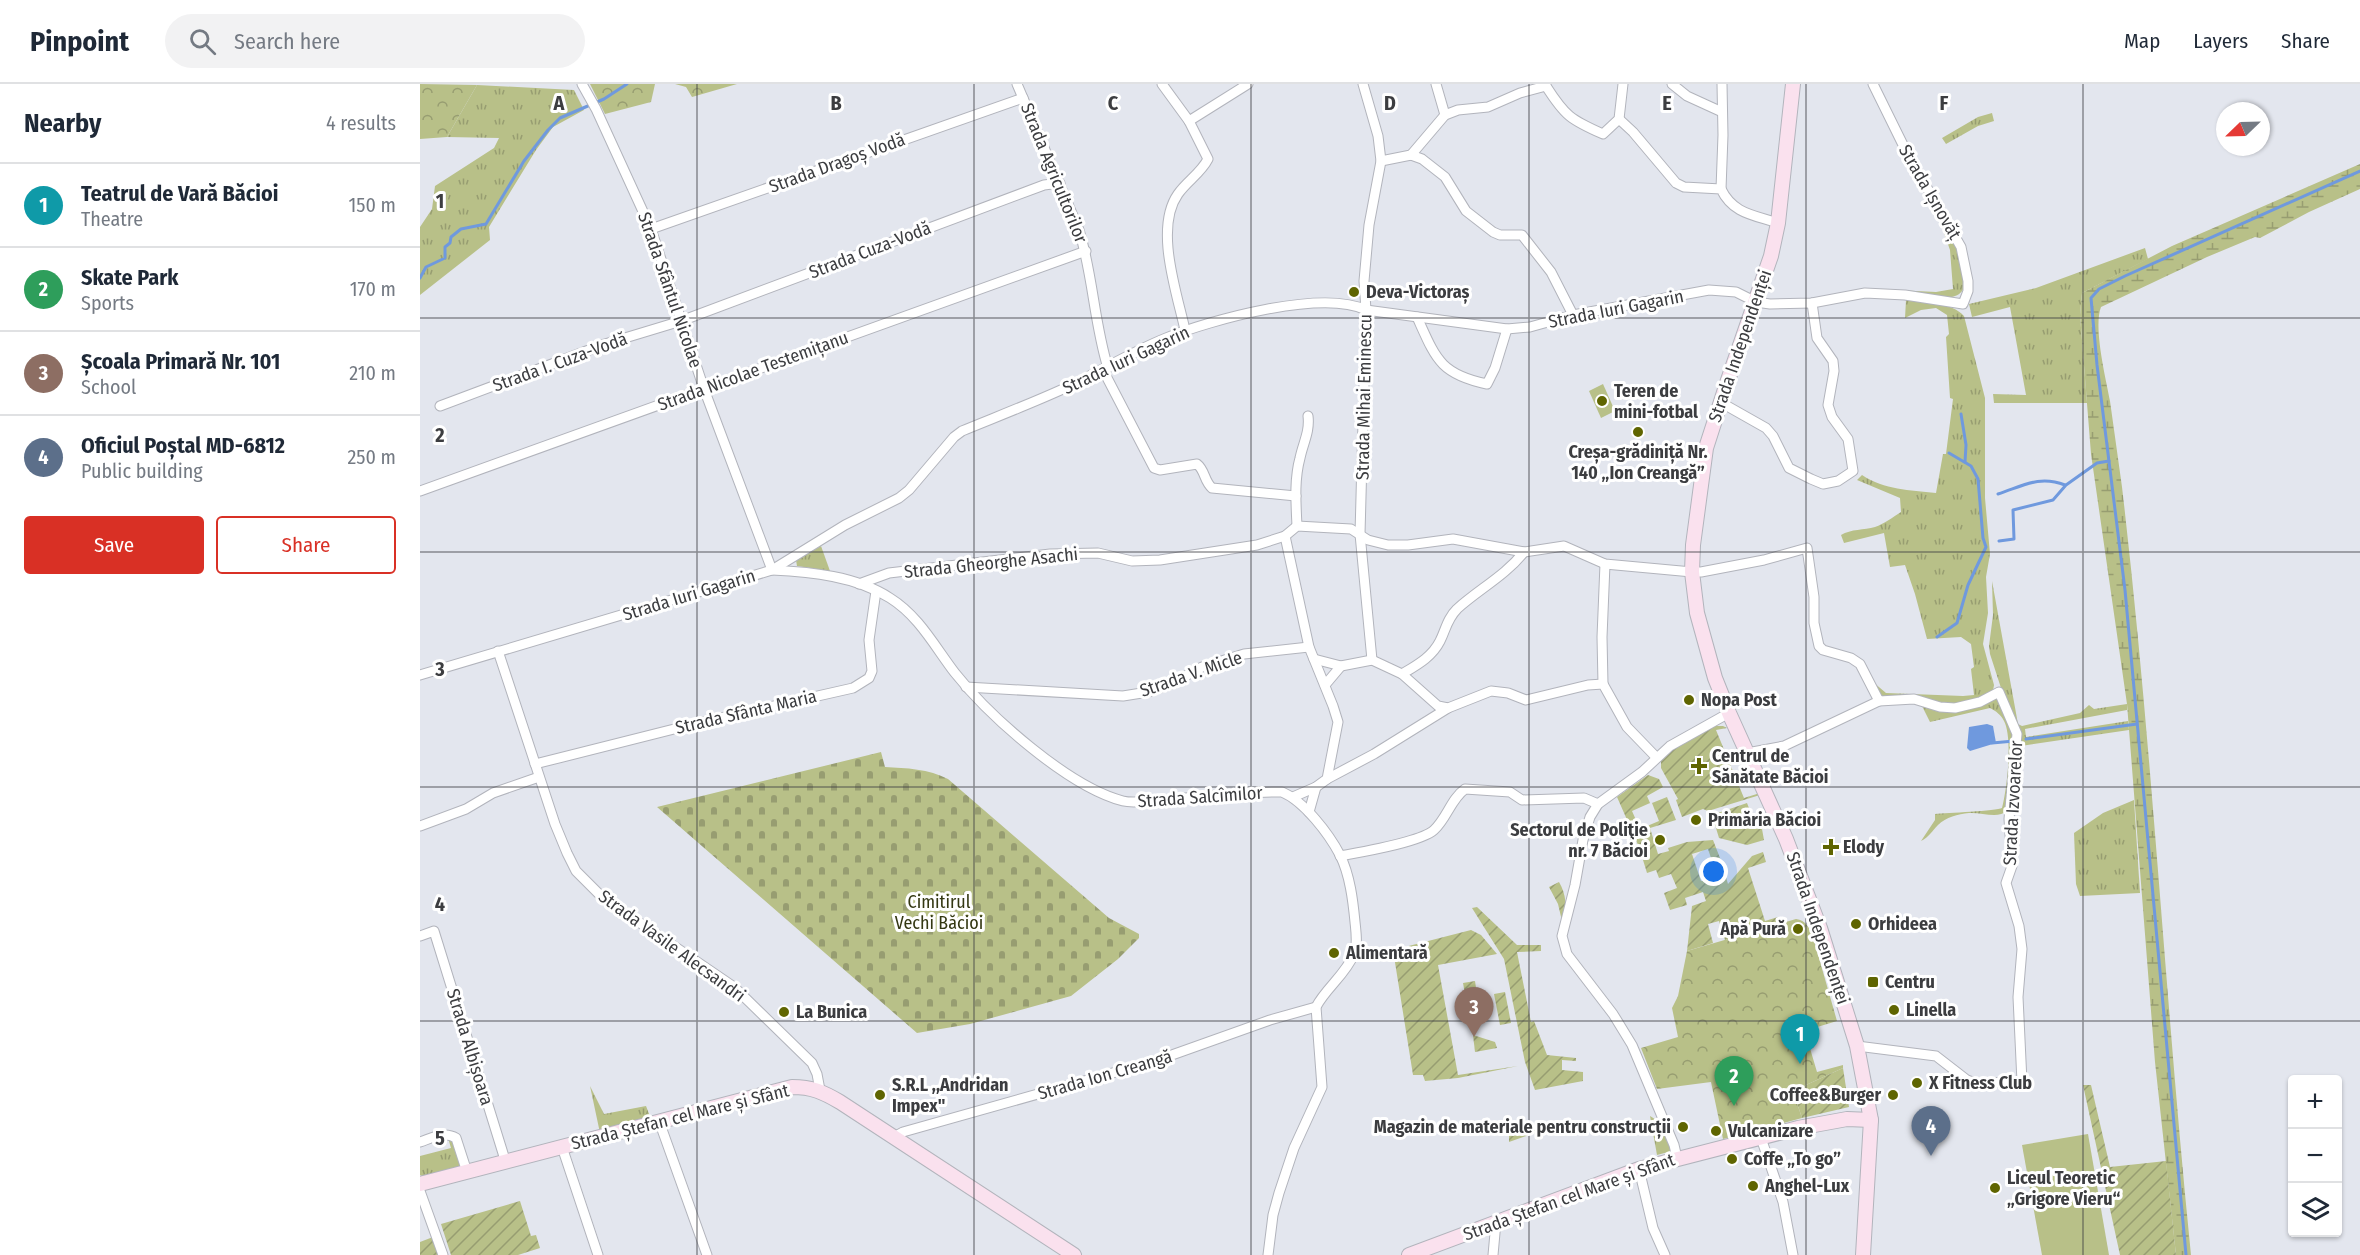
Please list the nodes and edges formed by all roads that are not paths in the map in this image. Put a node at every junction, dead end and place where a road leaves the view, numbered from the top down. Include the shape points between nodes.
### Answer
1 (582, 84) edge
2 (1017, 84) edge
3 (1162, 84) edge
4 (1248, 84) edge
5 (1363, 84) edge
6 (1436, 84) edge
7 (1672, 84) edge
8 (1722, 84) edge
9 (1793, 84) edge
10 (1873, 84) edge
11 (1546, 85) edge
12 (1624, 85) edge
13 (1023, 98) junction
14 (1722, 112) junction
15 (1445, 115) junction
16 (1619, 119) junction
17 (1190, 121) junction
18 (1411, 155) junction
19 (1381, 161) junction
20 (1060, 183) junction
21 (1721, 189) junction
22 (1778, 223) junction
23 (651, 229) junction
24 (1086, 251) junction
25 (1756, 302) junction
26 (1812, 303) junction
27 (1963, 304) joint
28 (1366, 310) junction
29 (1573, 315) junction
30 (1417, 318) junction
31 (681, 321) junction
32 (1507, 329) junction
33 (1185, 330) junction
34 (1105, 369) junction
35 (704, 389) junction
36 (1720, 402) junction
37 (440, 406) dead end
38 (1308, 416) dead end
39 (420, 491) edge
40 (1296, 496) junction
41 (1297, 526) junction
42 (1360, 534) junction
43 (1285, 536) junction
44 (1524, 552) junction
45 (1605, 564) junction
46 (772, 570) junction
47 (1692, 572) junction
48 (859, 584) junction
49 (876, 591) junction
50 (1309, 647) junction
51 (498, 651) junction
52 (1314, 659) junction
53 (1372, 660) junction
54 (1341, 666) junction
55 (1402, 674) junction
56 (420, 675) edge
57 (1603, 684) junction
58 (1325, 685) junction
59 (966, 687) junction
60 (1879, 701) junction
61 (1448, 708) junction
62 (1729, 713) junction
63 (1747, 753) junction
64 (1656, 757) junction
65 (535, 764) junction
66 (539, 777) junction
67 (1327, 779) junction
68 (1316, 787) junction
69 (1293, 797) junction
70 (1598, 804) junction
71 (1309, 812) junction
72 (420, 826) edge
73 (1340, 856) junction
74 (420, 936) edge
75 (1316, 1007) junction
76 (1857, 1046) junction
77 (820, 1090) junction
78 (659, 1120) junction
79 (1871, 1120) junction
80 (892, 1138) junction
81 (1761, 1138) junction
82 (420, 1142) edge
83 (562, 1147) junction
84 (1677, 1158) junction
85 (506, 1163) junction
86 (1639, 1169) junction
87 (467, 1172) junction
88 (420, 1184) edge
89 (420, 1191) edge
90 (1496, 1222) junction
91 (443, 1255) edge
92 (598, 1255) edge
93 (707, 1255) edge
94 (1074, 1255) edge
95 (1268, 1255) edge
96 (1409, 1255) edge
97 (1493, 1255) edge
98 (1665, 1255) edge
99 (1793, 1255) edge
100 (1863, 1255) edge

1 - 23 street, Strada Sfântul Nicolae
2 - 13 street, Strada Agricultorilor
3 - 17 street
4 - 17 street
5 - 19 street, Strada Mihai Eminescu
6 - 15 street
7 - 14 street via 1687,96
8 - 14 street
9 - 22 main road, Strada Independenței
10 - 27 street, Strada Ișnovăț via 1961,247 1968,281
11 - 15 street via 1488,107
11 - 16 street via 1565,114 1577,123 1603,134
12 - 16 street
13 - 20 street, Strada Agricultorilor
13 - 23 street, Strada Dragoș Vodă
14 - 21 street
15 - 18 street
16 - 21 street via 1676,183 1684,188
17 - 33 street via 1208,159 1171,206 1167,240
18 - 19 street
18 - 29 street via 1445,177 1466,211 1493,232 1522,235 1551,272
19 - 28 street, Strada Mihai Eminescu via 1369,225 1364,281
20 - 24 street, Strada Agricultorilor
20 - 31 street, Strada Cuza-Vodă via 1044,185
21 - 22 street via 1736,209
22 - 25 main road, Strada Independenței
23 - 31 street, Strada Sfântul Nicolae
24 - 34 street, Strada Agricultorilor
24 - 35 street, Strada Nicolae Testemițanu
25 - 26 street, Strada Iuri Gagarin
25 - 29 street, Strada Iuri Gagarin via 1736,292 1708,290
25 - 36 main road, Strada Independenței
26 - 27 street, Strada Iuri Gagarin via 1865,293
26 - 36 street via 1817,338 1833,361 1828,405 1848,439 1854,471 1838,481 1823,484 1789,468 1766,428
28 - 30 street, Strada Iuri Gagarin
28 - 33 street, Strada Iuri Gagarin via 1355,305 1300,304
28 - 42 street, Strada Mihai Eminescu
29 - 32 street, Strada Iuri Gagarin
30 - 32 street, Strada Iuri Gagarin
30 - 32 street via 1428,342 1450,372 1487,384
31 - 35 street, Strada Sfântul Nicolae
31 - 37 street, Strada I. Cuza-Vodă via 605,344
33 - 34 street, Strada Iuri Gagarin
34 - 40 street, Strada Agricultorilor via 1154,468 1197,464 1212,488
34 - 46 street, Strada Iuri Gagarin via 962,431 899,498 845,525
35 - 39 street, Strada Nicolae Testemițanu
35 - 46 street, Strada Sfântul Nicolae
36 - 47 main road, Strada Independenței via 1706,448
38 - 40 street
40 - 41 street
41 - 42 street via 1351,529
41 - 43 street, Strada Gheorghe Asachi
42 - 44 street via 1388,544 1452,539
42 - 53 street, Strada Mihai Eminescu
43 - 48 street, Strada Gheorghe Asachi via 1160,560 1132,561 1098,553 1050,554 889,573
43 - 50 street
44 - 45 street via 1564,546
44 - 55 street via 1457,609 1435,649
45 - 47 street
45 - 57 street
46 - 48 street via 811,572
46 - 51 street, Strada Iuri Gagarin
47 - 60 street via 1807,548 1819,646 1860,664
47 - 62 main road, Strada Independenței via 1704,641
48 - 49 street
49 - 59 street, Strada Salcîmilor via 910,613
49 - 65 street, Strada Sfânta Maria via 869,640 872,671 864,684
50 - 52 street
50 - 59 street, Strada V. Micle via 1244,654 1202,667 1169,685 1123,696
51 - 56 street, Strada Iuri Gagarin
51 - 65 street, Strada Vasile Alecsandri
52 - 54 street
52 - 58 street
53 - 54 street
53 - 55 street
54 - 58 street
55 - 61 street via 1437,706
57 - 61 street via 1526,700 1491,691
57 - 64 street via 1627,727
58 - 67 street via 1338,722
59 - 69 street, Strada Salcîmilor via 1072,777 1126,802 1263,791
60 - 63 street via 1784,746
60 - 76 street, Strada Izvoarelor via 1914,699 1955,708 1999,692 2016,729 2009,819 2012,866 2006,883 2022,950 2018,997 2022,1082 1975,1083 1935,1056
61 - 67 street
62 - 63 main road, Strada Independenței
62 - 64 street
63 - 76 main road, Strada Independenței via 1819,923
64 - 70 street
65 - 66 street, Strada Vasile Alecsandri
66 - 72 street
66 - 77 street, Strada Vasile Alecsandri via 567,853 582,877 602,897 734,987 812,1064
67 - 68 street
68 - 69 street
68 - 71 street
69 - 71 street
70 - 73 street via 1584,798 1522,800 1510,792 1465,789 1433,831
70 - 84 street via 1583,840 1563,945 1632,1045
71 - 73 street
73 - 75 street via 1353,903 1354,954
74 - 85 street, Strada Albișoara via 434,931
75 - 80 street, Strada Ion Creangă via 1155,1061
75 - 95 street via 1322,1087 1294,1148 1279,1193
76 - 79 main road, Strada Independenței
77 - 78 main road, Strada Ștefan cel Mare și Sfânt via 792,1087
77 - 80 main road, Strada Ștefan cel Mare și Sfânt
78 - 83 main road, Strada Ștefan cel Mare și Sfânt
78 - 93 street
79 - 81 main road, Strada Ștefan cel Mare și Sfânt via 1847,1119
79 - 100 main road, Strada Independenței
80 - 94 main road, Strada Ștefan cel Mare și Sfânt
81 - 84 main road, Strada Ștefan cel Mare și Sfânt
81 - 99 street via 1783,1202
82 - 87 street via 442,1134 456,1138
83 - 85 main road, Strada Ștefan cel Mare și Sfânt
83 - 92 street
84 - 86 main road, Strada Ștefan cel Mare și Sfânt
85 - 87 main road, Strada Ștefan cel Mare și Sfânt
86 - 90 main road, Strada Ștefan cel Mare și Sfânt
86 - 98 street via 1653,1228
87 - 88 main road, Strada Ștefan cel Mare și Sfânt
89 - 91 street
90 - 96 main road, Strada Ștefan cel Mare și Sfânt
90 - 97 street

